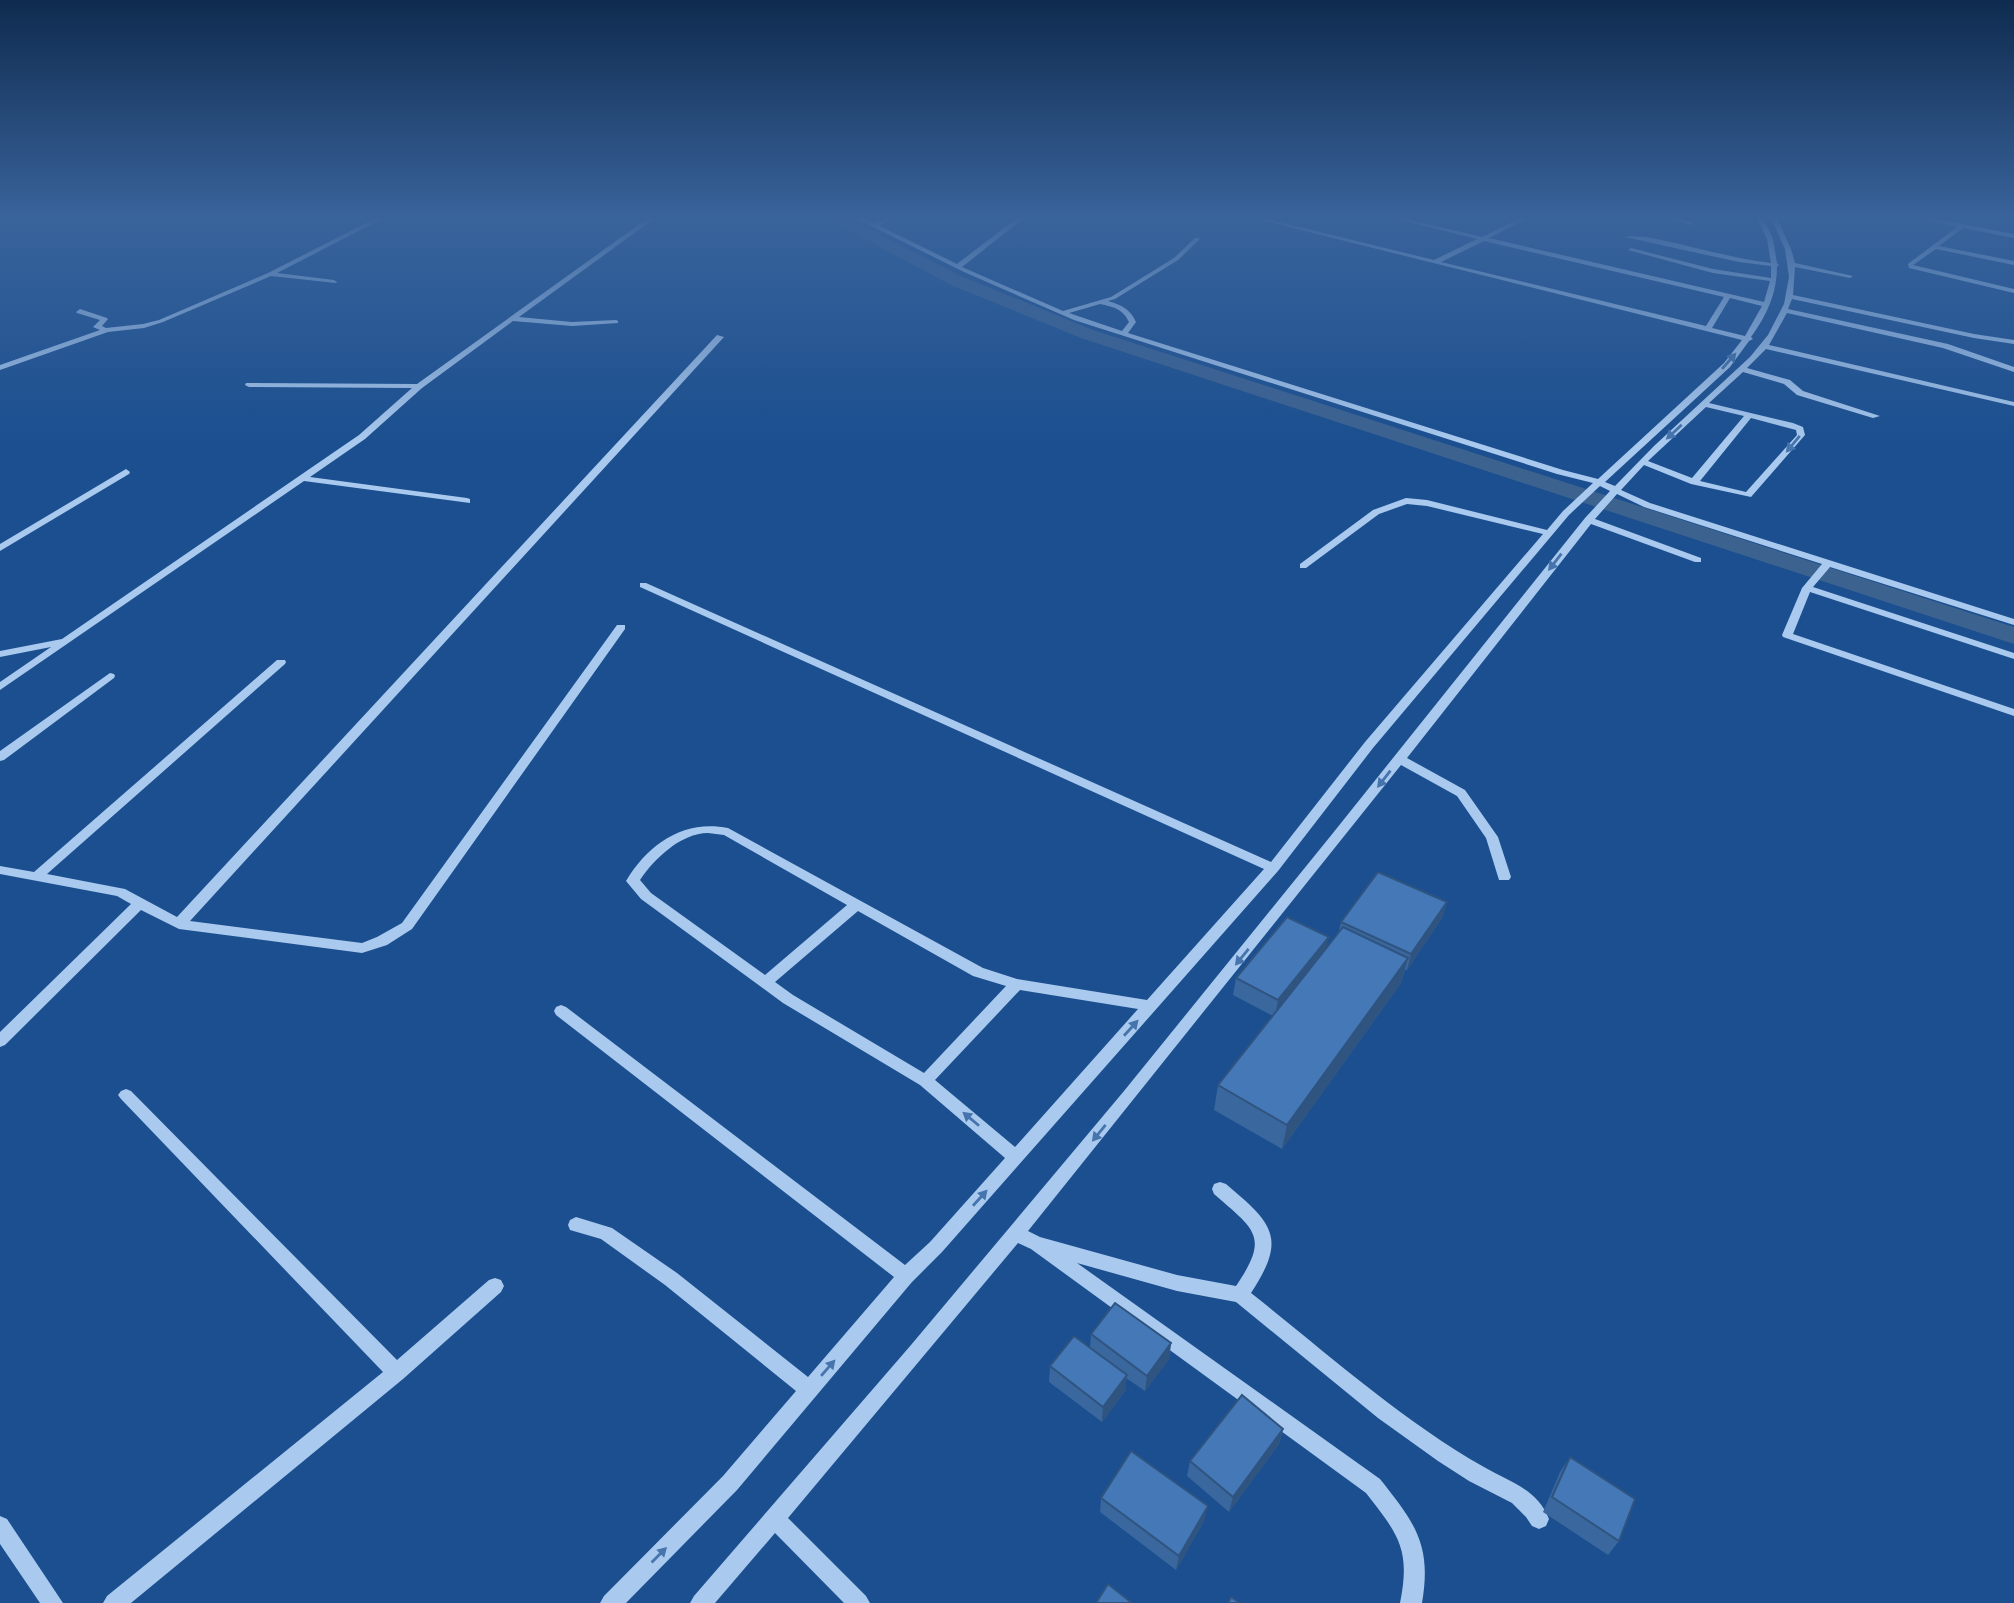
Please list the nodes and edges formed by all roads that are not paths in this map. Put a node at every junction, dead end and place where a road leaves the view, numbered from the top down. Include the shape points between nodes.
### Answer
1 (225, 293) edge
2 (548, 293) edge
3 (1017, 293) edge
4 (1121, 293) edge
5 (1561, 293) edge
6 (1718, 293) edge
7 (1771, 293) edge
8 (1792, 293) edge
9 (1728, 295) junction
10 (1791, 297) junction
11 (1100, 302) junction
12 (1768, 305) junction
13 (82, 310) dead end
14 (1784, 310) junction
15 (1063, 313) junction
16 (512, 319) junction
17 (616, 322) dead end
18 (1708, 329) junction
19 (107, 330) junction
20 (1124, 334) junction
21 (720, 337) dead end
22 (1749, 339) junction
23 (2014, 342) edge
24 (1764, 346) junction
25 (0, 368) edge
26 (1741, 369) junction
27 (2014, 370) edge
28 (249, 385) dead end
29 (419, 386) junction
30 (1704, 404) junction
31 (2014, 404) edge
32 (1748, 416) junction
33 (1876, 416) dead end
34 (1643, 462) junction
35 (126, 472) dead end
36 (302, 478) junction
37 (1598, 482) junction
38 (1694, 482) junction
39 (1613, 493) junction
40 (467, 501) dead end
41 (1594, 515) junction
42 (1548, 533) junction
43 (0, 548) edge
44 (1698, 560) dead end
45 (1827, 565) junction
46 (1303, 566) dead end
47 (1811, 584) junction
48 (643, 585) dead end
49 (2014, 622) edge
50 (621, 627) dead end
51 (70, 640) junction
52 (0, 654) edge
53 (2014, 656) edge
54 (281, 662) dead end
55 (110, 676) dead end
56 (0, 687) edge
57 (2014, 713) edge
58 (0, 757) edge
59 (1400, 759) junction
60 (1273, 868) junction
61 (0, 870) edge
62 (37, 876) junction
63 (1504, 877) dead end
64 (141, 902) junction
65 (857, 904) junction
66 (179, 924) junction
67 (765, 983) junction
68 (1017, 984) junction
69 (1151, 1006) junction
70 (561, 1011) dead end
71 (0, 1041) edge
72 (925, 1082) junction
73 (126, 1095) dead end
74 (1016, 1157) junction
75 (1220, 1189) dead end
76 (576, 1225) dead end
77 (1016, 1234) junction
78 (1037, 1244) junction
79 (906, 1276) junction
80 (495, 1286) dead end
81 (1240, 1295) junction
82 (396, 1373) junction
83 (809, 1390) junction
84 (775, 1519) junction
85 (1539, 1519) dead end
86 (0, 1527) edge
87 (52, 1603) edge
88 (114, 1603) edge
89 (611, 1603) edge
90 (701, 1603) edge
91 (859, 1603) edge
92 (1411, 1603) edge

1 - 19 street via 156,322
2 - 16 street
3 - 15 street
4 - 11 street
5 - 18 street
6 - 9 street
7 - 12 street
8 - 10 street
9 - 12 street
9 - 18 street
10 - 14 street
10 - 23 street
11 - 15 street
11 - 20 street via 1129,312 1133,322
12 - 22 street
13 - 19 street via 79,312 105,319 97,327
14 - 24 street
14 - 27 street via 1945,346
15 - 20 street
16 - 17 street
16 - 29 street
18 - 22 street
19 - 25 street
20 - 37 street
21 - 66 street
37 -> 22 street via 1727,365
24 - 26 street
24 - 31 street
26 - 30 street
26 - 33 street via 1787,382 1816,399
28 - 29 street
29 - 36 street via 362,438
30 - 32 street
30 -> 34 street
32 - 38 street
32 -> 38 street via 1790,425 1800,429 1801,435 1748,495
34 - 38 street
34 - 39 street
35 - 43 street
36 - 40 street
36 - 51 street
37 - 39 street
37 - 42 street
39 - 41 street
39 - 45 street
41 - 44 street
41 -> 59 street
42 - 46 street via 1406,501 1376,512
42 - 60 street via 1369,745
45 - 47 street
45 - 49 street
47 - 53 street
47 - 57 street via 1787,635
48 - 60 street
50 - 66 street via 407,926 362,948
51 - 52 street
51 - 56 street
54 - 62 street
55 - 58 street
59 - 63 street via 1461,793 1492,837
59 -> 77 street
60 - 69 street
61 - 62 street
62 - 64 street via 120,892
64 - 66 street
64 - 71 street
65 - 67 street
65 - 67 street via 728,832 709,828 688,832 638,870 633,881 646,896
65 - 68 street via 978,972
67 - 72 street
68 - 69 street
68 - 72 street
74 -> 69 street
70 - 79 street
74 -> 72 street
73 - 82 street
79 -> 74 street
75 - 81 street via 1260,1223 1266,1244 1258,1270
76 - 83 street via 606,1233 671,1279
77 - 78 street
77 - 84 street
78 - 81 street via 1177,1283
78 - 92 street via 1373,1486 1412,1540 1418,1577
83 -> 79 street
80 - 82 street
81 - 85 street via 1417,1436 1530,1502
82 - 88 street
89 -> 83 street via 730,1483
84 - 90 street
84 - 91 street
86 - 87 street

